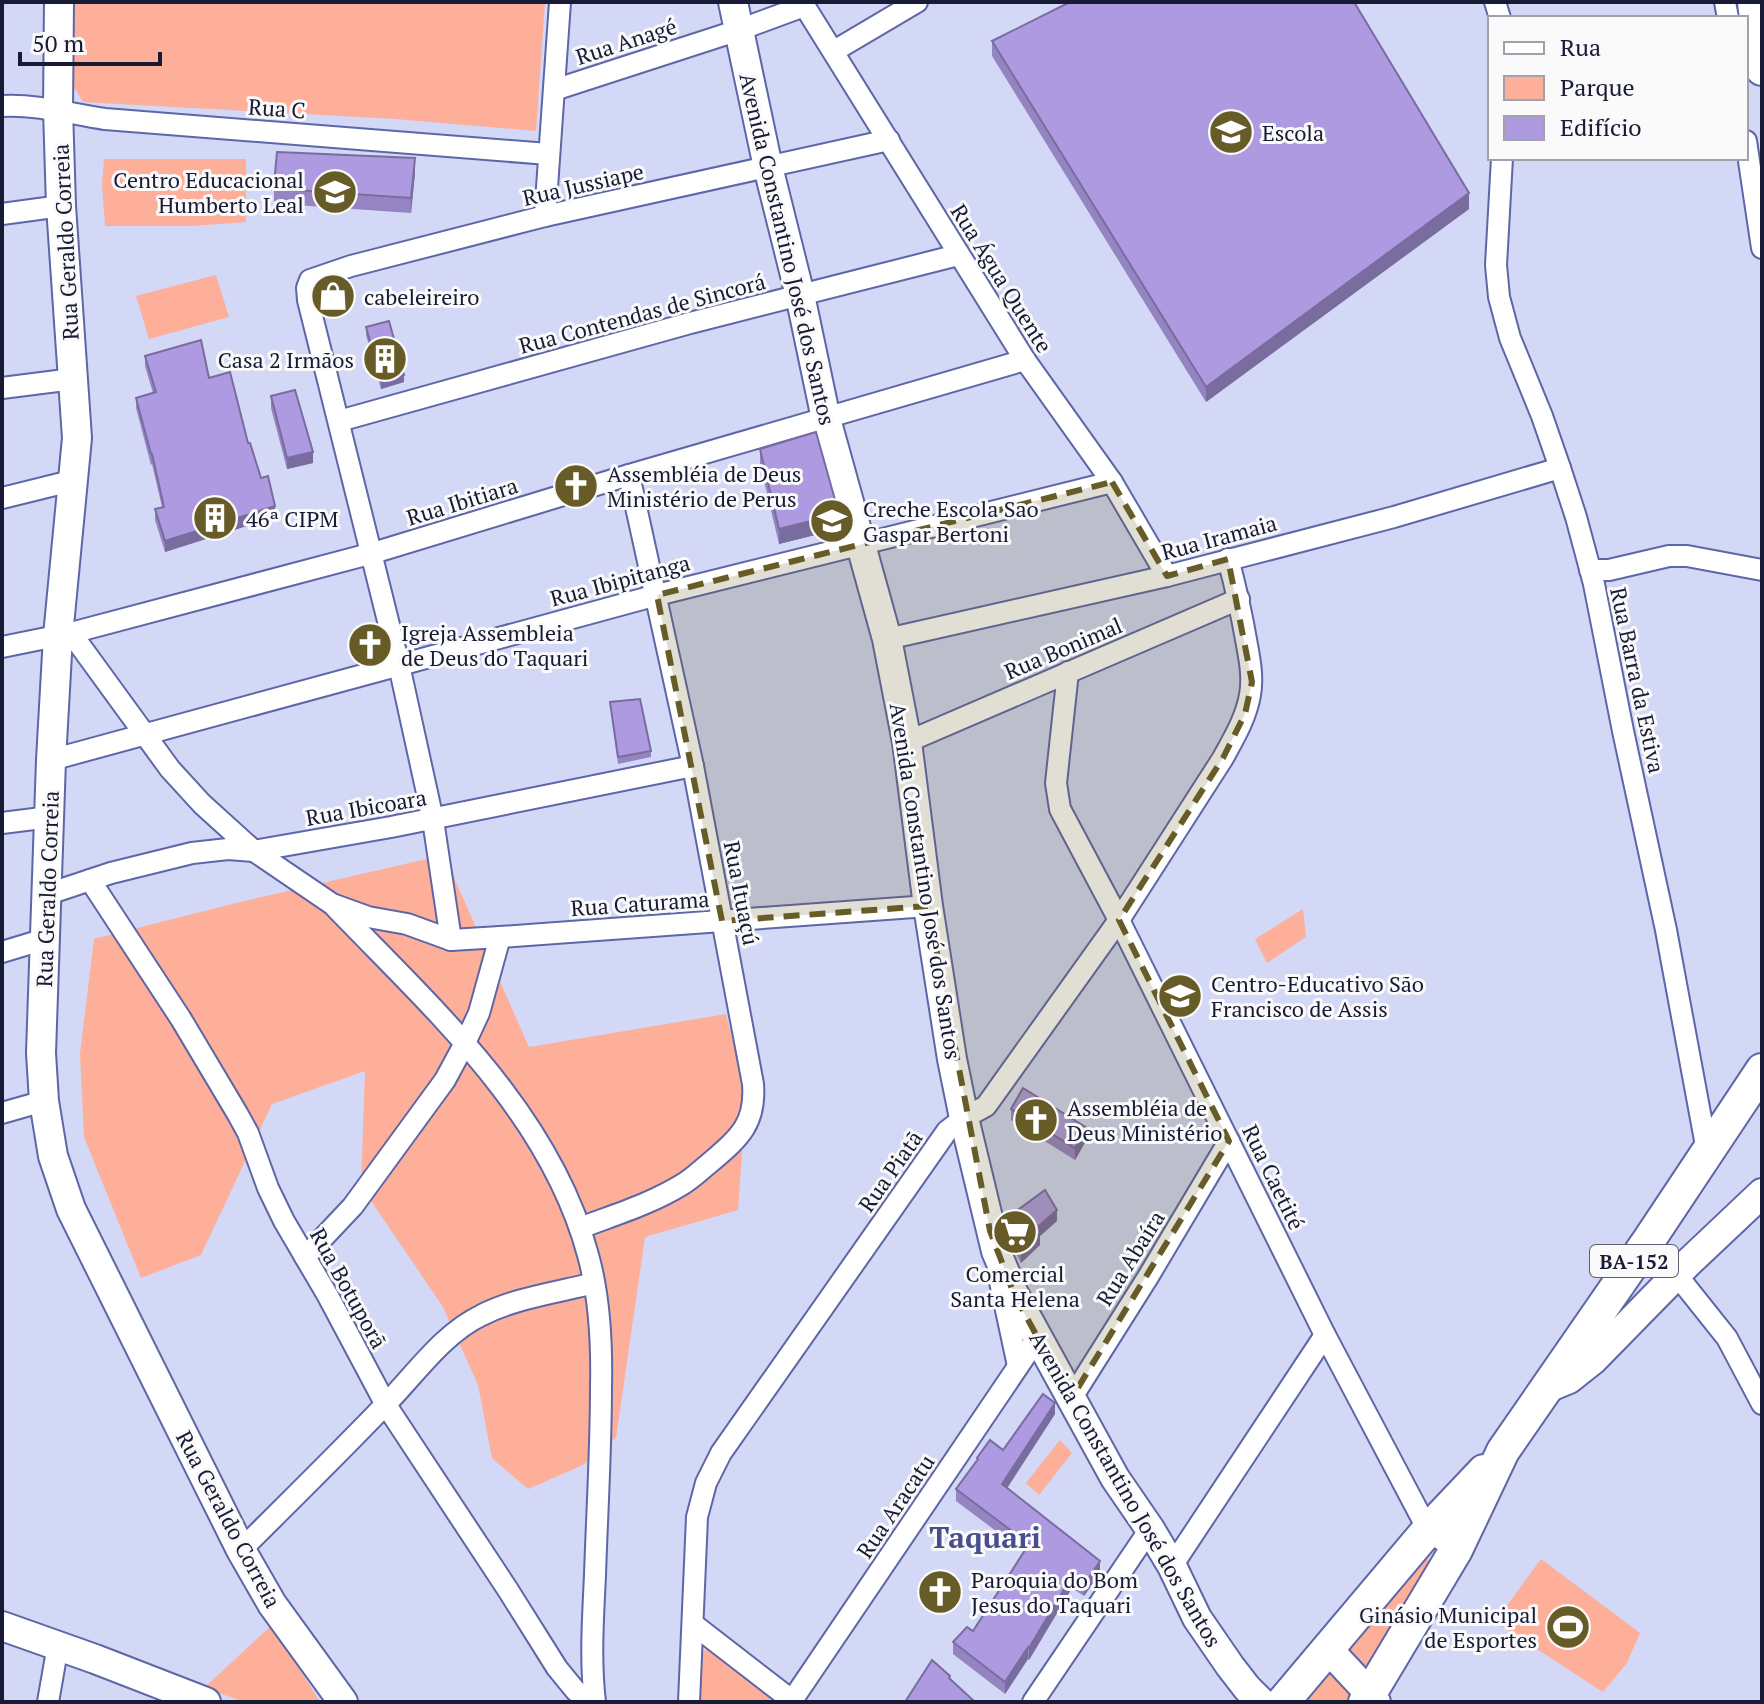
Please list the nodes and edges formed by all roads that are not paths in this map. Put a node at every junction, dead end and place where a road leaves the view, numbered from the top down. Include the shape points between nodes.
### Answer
1 (59, 2) edge
2 (560, 2) edge
3 (733, 2) edge
4 (917, 2) edge
5 (1754, 2) edge
6 (803, 4) edge
7 (739, 30) junction
8 (834, 51) junction
9 (1762, 69) edge
10 (554, 90) junction
11 (2, 106) edge
12 (58, 109) junction
13 (889, 140) junction
14 (548, 154) junction
15 (1502, 160) edge
16 (1756, 162) edge
17 (768, 167) junction
18 (61, 206) junction
19 (2, 214) edge
20 (545, 216) junction
21 (1762, 248) edge
22 (958, 255) junction
23 (800, 295) junction
24 (1025, 360) junction
25 (73, 379) junction
26 (2, 388) edge
27 (826, 419) junction
28 (339, 421) junction
29 (1560, 468) junction
30 (629, 475) junction
31 (75, 480) junction
32 (1112, 482) junction
33 (2, 498) edge
34 (860, 545) junction
35 (373, 553) junction
36 (1228, 559) junction
37 (1590, 570) junction
38 (1762, 570) edge
39 (1167, 576) junction
40 (657, 595) junction
41 (1239, 599) junction
42 (64, 635) junction
43 (887, 639) junction
44 (2, 647) edge
45 (399, 665) junction
46 (1068, 672) junction
47 (143, 735) junction
48 (907, 742) junction
49 (51, 760) junction
50 (693, 766) junction
51 (50, 817) junction
52 (433, 820) junction
53 (2, 823) edge
54 (254, 851) junction
55 (90, 880) junction
56 (48, 894) junction
57 (332, 904) junction
58 (928, 906) junction
59 (1119, 920) junction
60 (722, 921) junction
61 (500, 937) junction
62 (45, 939) junction
63 (451, 940) junction
64 (2, 952) edge
65 (465, 1043) junction
66 (1762, 1070) edge
67 (44, 1101) junction
68 (2, 1113) edge
69 (964, 1118) junction
70 (1229, 1141) junction
71 (1707, 1151) junction
72 (1762, 1193) edge
73 (580, 1228) junction
74 (305, 1257) junction
75 (1001, 1266) junction
76 (1676, 1274) junction
77 (594, 1283) junction
78 (1325, 1335) junction
79 (1038, 1337) junction
80 (1018, 1366) junction
81 (1545, 1389) junction
82 (1071, 1399) junction
83 (1762, 1404) edge
84 (386, 1405) junction
85 (1503, 1451) junction
86 (1150, 1529) junction
87 (1428, 1530) junction
88 (241, 1550) junction
89 (1456, 1550) junction
90 (1172, 1566) junction
91 (693, 1624) junction
92 (2, 1626) edge
93 (58, 1645) junction
94 (1328, 1649) junction
95 (1370, 1699) edge
96 (48, 1702) edge
97 (206, 1702) edge
98 (343, 1702) edge
99 (594, 1702) edge
100 (689, 1702) edge
101 (792, 1702) edge
102 (1033, 1702) edge
103 (1261, 1702) edge
104 (1283, 1702) edge

1 - 12 street, Rua Geraldo Correia
2 - 10 street
3 - 7 street, Avenida Constantino José dos Santos
4 - 8 street
5 - 9 main road
6 - 7 street, Rua Anagé
6 - 8 street, Rua Água Quente
7 - 10 street, Rua Anagé
7 - 17 street, Avenida Constantino José dos Santos
8 - 13 street, Rua Água Quente
10 - 14 street
11 - 12 street, Rua C
12 - 14 street, Rua C via 105,119
12 - 18 street, Rua Geraldo Correia
13 - 17 street, Rua Jussiape
13 - 22 street, Rua Água Quente
14 - 20 street
15 - 29 street, Rua Barra da Estiva via 1499,297
16 - 21 street
17 - 20 street, Rua Jussiape
17 - 23 street, Avenida Constantino José dos Santos
18 - 19 street
18 - 25 street, Rua Geraldo Correia
20 - 28 street, Rua Jussiape via 314,277 308,284 308,300
22 - 23 street, Rua Contendas de Sincorá
22 - 24 street, Rua Água Quente
23 - 27 street, Avenida Constantino José dos Santos
23 - 28 street, Rua Contendas de Sincorá
24 - 27 street, Rua Ibitiara
24 - 32 street, Rua Água Quente
25 - 26 street
25 - 31 street, Rua Geraldo Correia
27 - 30 street, Rua Ibitiara
27 - 34 street, Avenida Constantino José dos Santos
28 - 35 street
29 - 36 street, Rua Iramaia
29 - 37 street, Rua Barra da Estiva
30 - 35 street, Rua Ibitiara
30 - 40 street, Rua Ituaçú
31 - 33 street
31 - 42 street, Rua Geraldo Correia
32 - 34 street, Rua Ibipitanga
32 - 39 street, Rua Água Quente
34 - 40 street, Rua Ibipitanga
34 - 43 street, Avenida Constantino José dos Santos
35 - 42 street, Rua Ibitiara
35 - 45 street
36 - 39 street, Rua Iramaia
36 - 41 street, Rua Piatã
37 - 38 street via 1625,568 1669,556
37 - 71 street, Rua Barra da Estiva
39 - 43 street, Rua Iramaia
40 - 45 street, Rua Ibipitanga
40 - 50 street, Rua Ituaçú
41 - 46 street, Rua Bonimal
41 - 59 street, Rua Piatã via 1251,667 1245,714 1223,758
42 - 44 street, Rua Ibitiara
42 - 47 street
42 - 49 street, Rua Geraldo Correia
43 - 48 street, Avenida Constantino José dos Santos
45 - 47 street, Rua Ibipitanga
45 - 52 street
46 - 48 street, Rua Bonimal
46 - 59 street, Rua Caetité via 1056,783 1060,809
47 - 49 street, Rua Ibipitanga
47 - 54 street via 202,804
48 - 58 street, Avenida Constantino José dos Santos
49 - 51 street, Rua Geraldo Correia
50 - 52 street, Rua Ibicoara
50 - 60 street, Rua Ituaçú
51 - 53 street
51 - 56 street, Rua Geraldo Correia
52 - 54 street, Rua Ibicoara
52 - 63 street
54 - 55 street, Rua Ibicoara via 192,853
54 - 57 street
55 - 56 street, Rua Ibicoara
55 - 74 street, Rua Botuporã via 237,1113 273,1199
56 - 62 street, Rua Geraldo Correia
57 - 63 street
57 - 65 street
58 - 60 street, Rua Caturama
58 - 69 street, Avenida Constantino José dos Santos
59 - 69 street, Rua Piatã via 986,1106
59 - 70 street, Rua Caetité
60 - 61 street, Rua Caturama
60 - 73 street, Rua Ituaçú via 753,1084 746,1127 685,1183
61 - 63 street, Rua Caturama
61 - 65 street
62 - 64 street
62 - 67 street, Rua Geraldo Correia
65 - 73 street via 533,1130
65 - 74 street via 445,1080 353,1206
66 - 71 main road, BA-152
67 - 68 street
67 - 88 street, Rua Geraldo Correia via 53,1156 71,1209
69 - 75 street, Avenida Constantino José dos Santos
69 - 91 street, Rua Piatã via 947,1131 721,1453 697,1517
70 - 78 street, Rua Caetité
70 - 82 street, Rua Abaíra
71 - 81 main road, BA-152
72 - 76 street
73 - 77 street
74 - 84 street, Rua Botuporã
75 - 79 street, Avenida Constantino José dos Santos
75 - 80 street
76 - 81 street via 1593,1360
76 - 83 street via 1727,1338
77 - 84 street via 506,1306 462,1326
77 - 99 street via 601,1388 591,1656
78 - 87 street, Rua Caetité
78 - 90 street
79 - 80 street, Rua Aracatu
79 - 82 street, Avenida Constantino José dos Santos
80 - 101 street, Rua Aracatu
81 - 85 main road, BA-152
82 - 86 street, Avenida Constantino José dos Santos
84 - 88 street
84 - 99 street, Rua Botuporã via 557,1668 575,1690
85 - 87 main road, BA-152
85 - 89 main road, BA-152
86 - 90 street, Avenida Constantino José dos Santos
86 - 102 street
87 - 89 street, Rua Caetité
87 - 94 main road, BA-152
88 - 98 street, Rua Geraldo Correia via 272,1604
89 - 95 main road, BA-152
90 - 103 street, Avenida Constantino José dos Santos via 1197,1618
91 - 100 street, Rua Piatã
91 - 101 street
92 - 93 street
93 - 96 street
93 - 97 street
94 - 95 street
94 - 104 main road, BA-152

